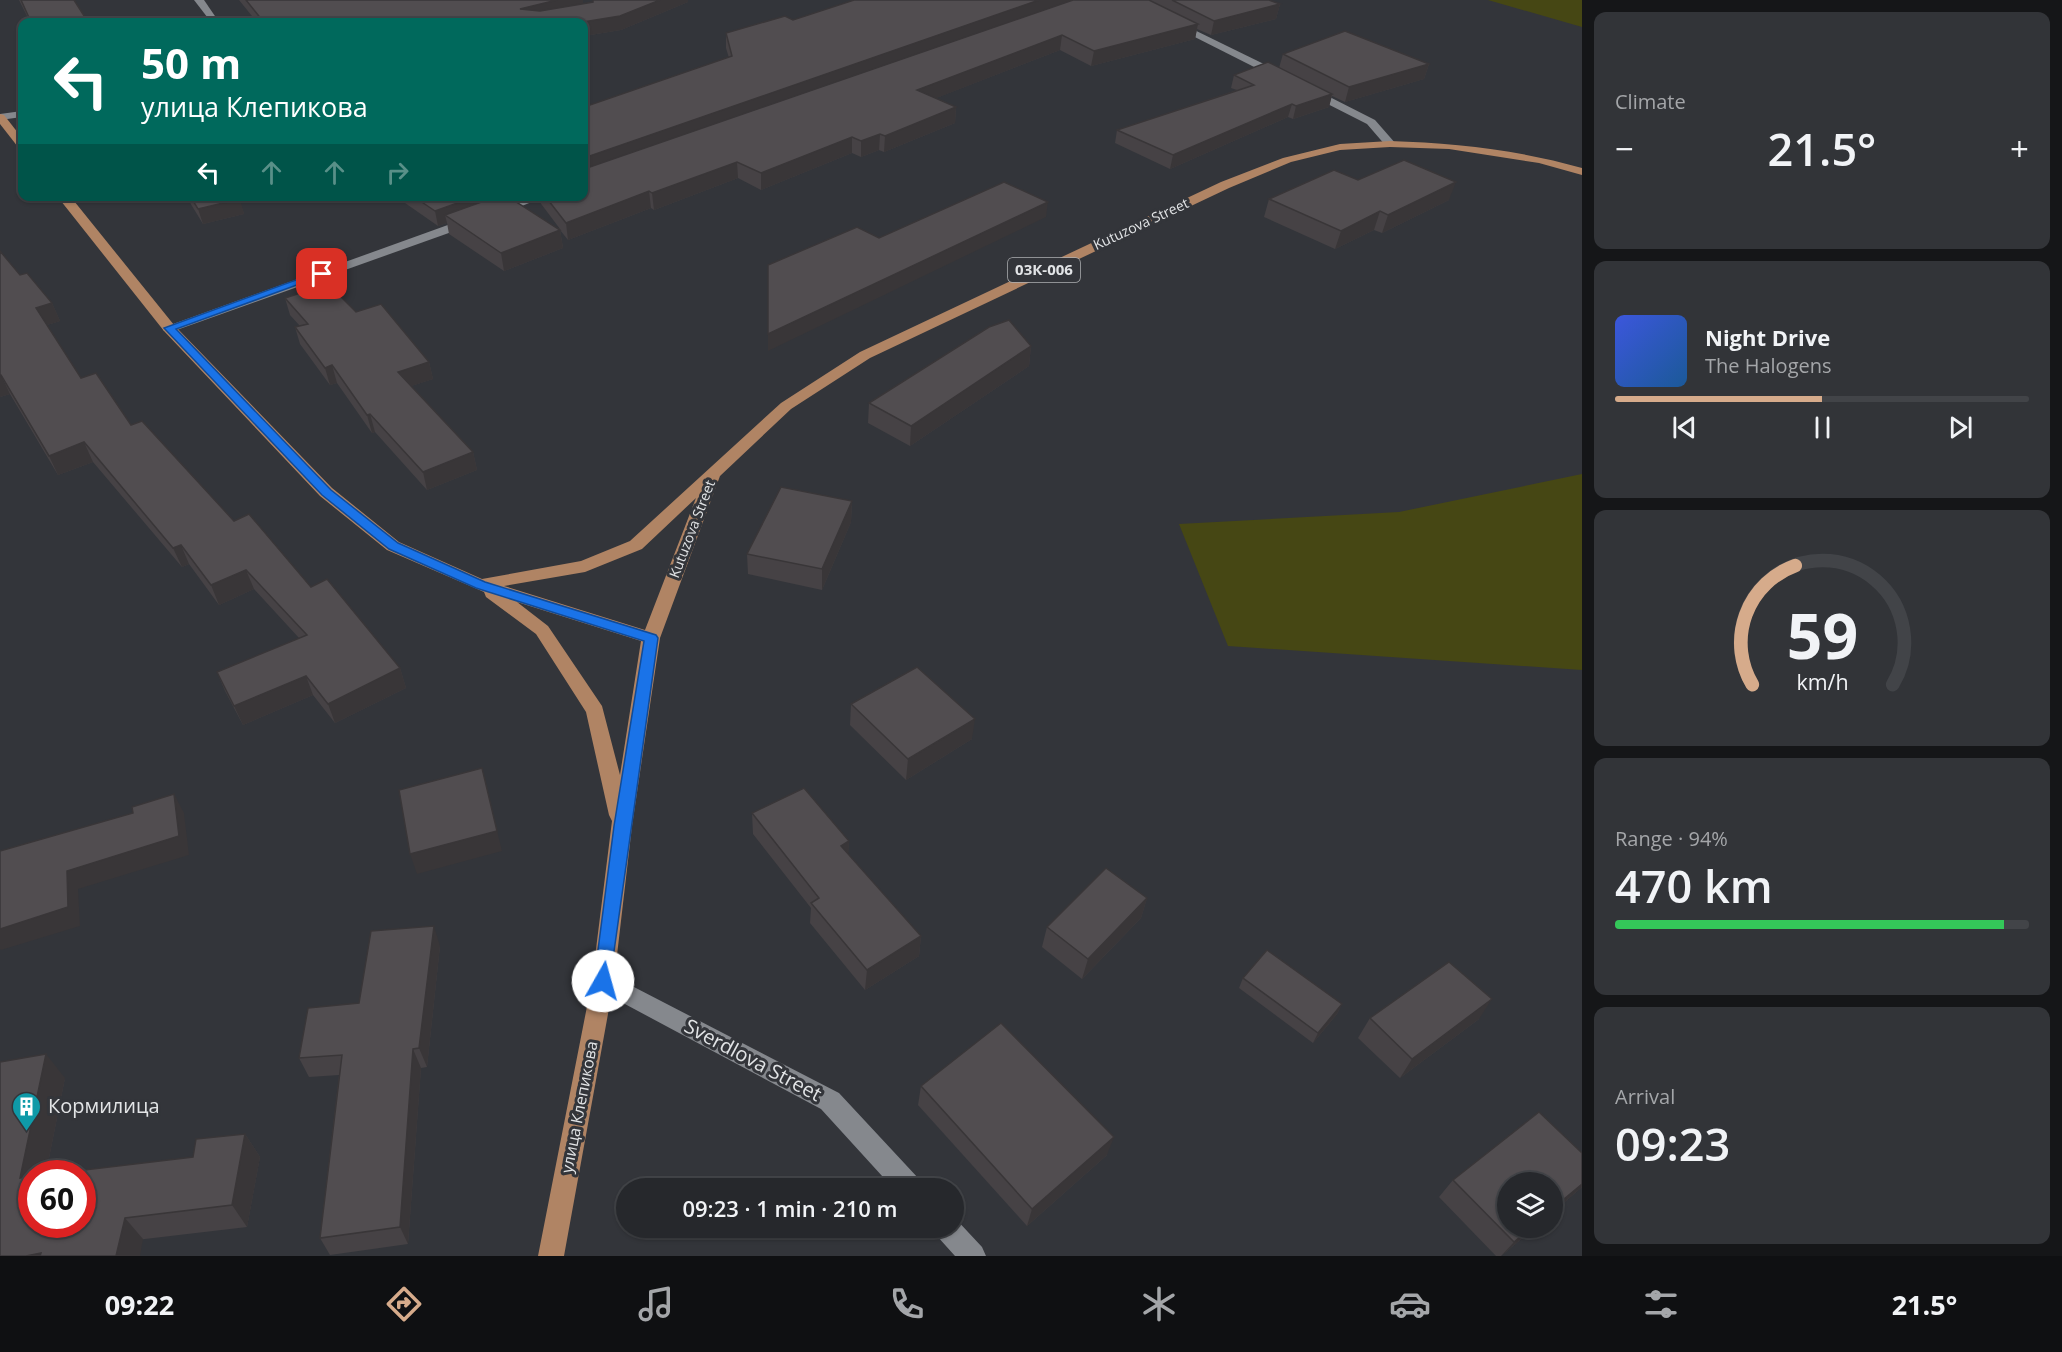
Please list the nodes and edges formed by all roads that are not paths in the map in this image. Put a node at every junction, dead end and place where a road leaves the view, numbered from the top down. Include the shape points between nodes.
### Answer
1 (199, 0) edge
2 (212, 18) edge
3 (1171, 21) edge
4 (1287, 79) edge
5 (1297, 85) edge
6 (18, 115) edge
7 (0, 117) edge
8 (18, 141) edge
9 (1390, 144) junction
10 (1582, 171) edge
11 (67, 201) edge
12 (526, 201) edge
13 (169, 328) junction
14 (713, 474) junction
15 (481, 585) junction
16 (651, 638) junction
17 (622, 826) junction
18 (603, 981) junction
19 (901, 1178) edge
20 (956, 1238) edge
21 (551, 1256) edge
22 (973, 1256) edge

1 - 2 street
3 - 4 street
5 - 9 street via 1371,122
6 - 7 street
7 - 8 main road
9 - 10 main road, Kutuzova Street / 03К-006 via 1449,146 1540,160
9 - 14 main road, Kutuzova Street / 03К-006 via 1340,147 1297,158 1225,185 865,355 786,406
11 - 13 main road
12 - 13 street
13 - 15 main road via 326,492 393,546
14 - 15 main road via 636,545 585,566
14 - 16 main road, Kutuzova Street / 03К-006
15 - 16 main road
15 - 17 main road via 542,630 595,711
16 - 17 main road, улица Клепикова
17 - 18 main road, улица Клепикова
18 - 19 street, Sverdlova Street via 830,1101
18 - 21 main road, улица Клепикова
20 - 22 street

